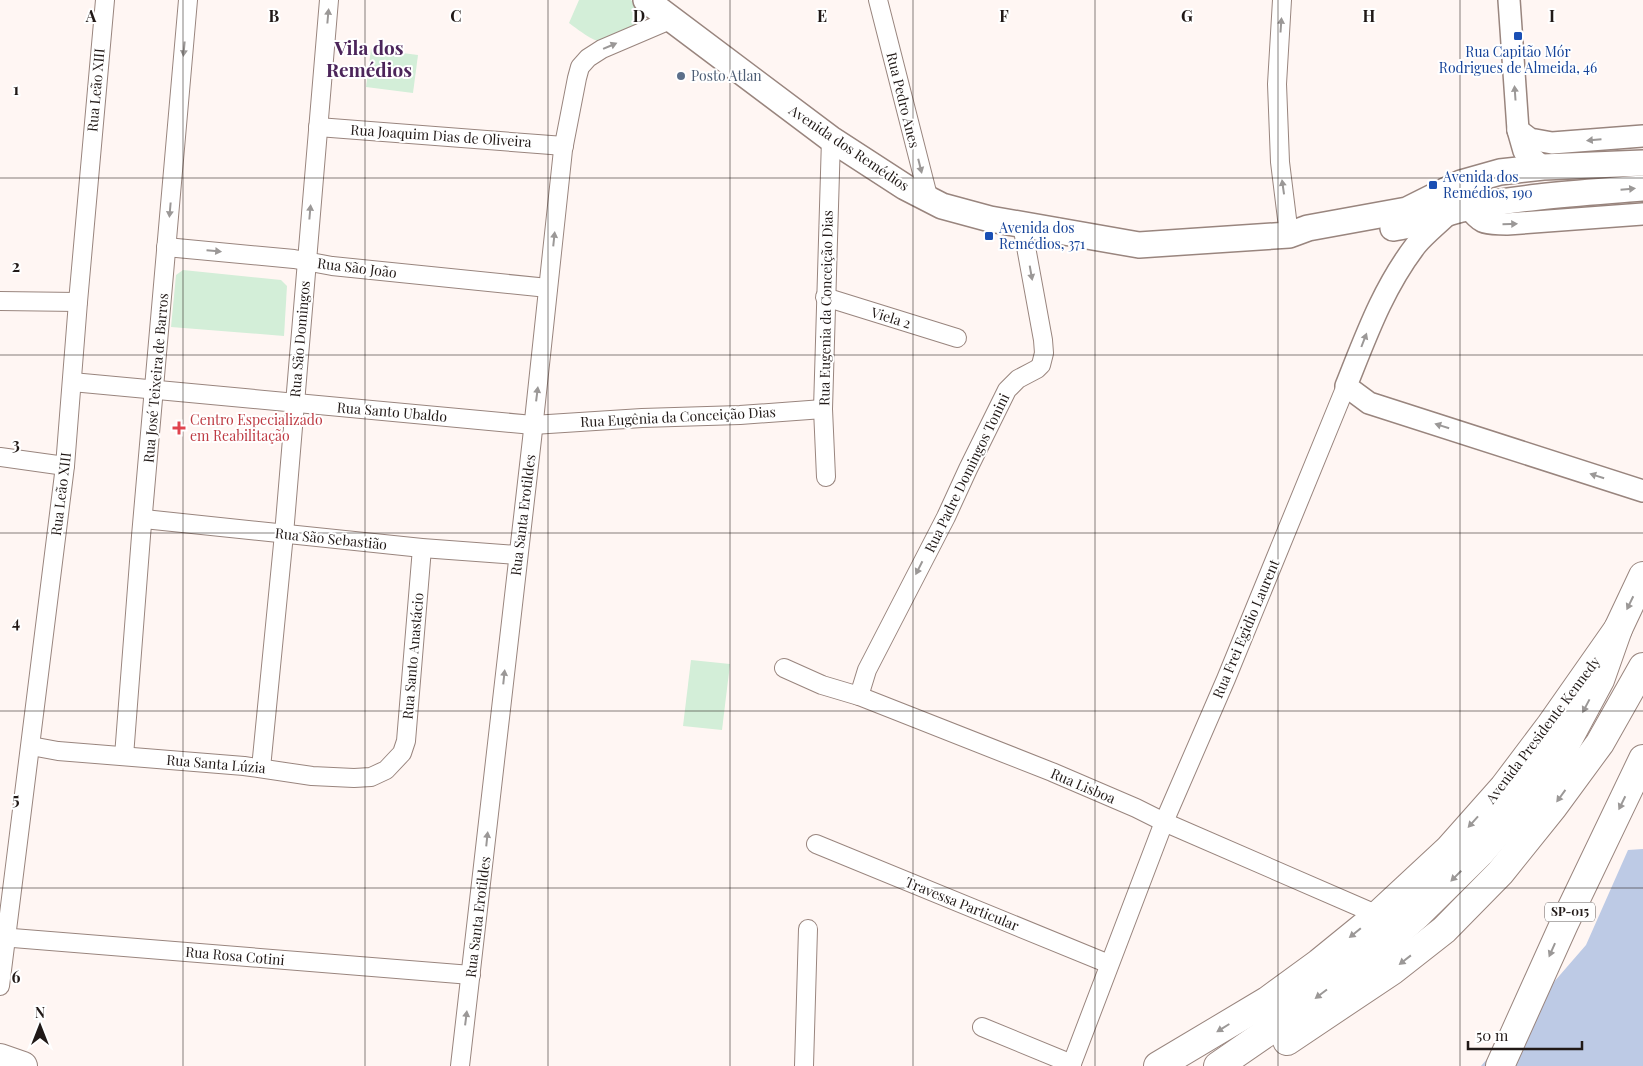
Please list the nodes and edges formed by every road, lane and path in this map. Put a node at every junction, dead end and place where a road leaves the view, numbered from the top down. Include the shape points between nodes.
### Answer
1 (105, 0) edge
2 (188, 0) edge
3 (329, 0) edge
4 (646, 0) edge
5 (878, 0) edge
6 (1282, 0) edge
7 (1509, 0) edge
8 (670, 20) junction
9 (318, 127) junction
10 (1518, 130) junction
11 (1643, 136) edge
12 (831, 139) junction
13 (564, 146) junction
14 (1643, 163) edge
15 (1542, 168) junction
16 (1643, 188) edge
17 (929, 200) junction
18 (1460, 209) junction
19 (1643, 214) edge
20 (1022, 225) junction
21 (1290, 235) junction
22 (166, 247) junction
23 (306, 261) junction
24 (548, 288) junction
25 (826, 297) junction
26 (0, 301) edge
27 (78, 302) junction
28 (956, 338) dead end
29 (72, 382) junction
30 (1346, 386) junction
31 (154, 390) junction
32 (294, 403) junction
33 (823, 408) junction
34 (533, 425) junction
35 (0, 456) edge
36 (65, 466) junction
37 (826, 477) dead end
38 (1643, 491) edge
39 (144, 519) junction
40 (284, 534) junction
41 (422, 548) junction
42 (518, 555) junction
43 (1643, 576) edge
44 (1618, 629) junction
45 (1643, 666) edge
46 (784, 668) dead end
47 (859, 696) junction
48 (31, 746) junction
49 (124, 756) junction
50 (1643, 759) edge
51 (396, 761) joint
52 (261, 768) junction
53 (1164, 822) junction
54 (816, 844) dead end
55 (1378, 915) junction
56 (808, 929) dead end
57 (3, 937) edge
58 (1109, 964) junction
59 (471, 975) junction
60 (0, 986) edge
61 (982, 1027) dead end
62 (0, 1058) edge
63 (1072, 1065) edge
64 (23, 1066) edge
65 (460, 1066) edge
66 (804, 1066) edge
67 (1158, 1066) edge
68 (1218, 1066) edge
69 (1248, 1066) edge
70 (1500, 1066) edge

1 - 27 street, Rua Leão XIII
2 -> 22 street, Rua José Teixeira de Barros
9 -> 3 street, Rua São Domingos
4 - 8 main road, Avenida dos Remédios
5 -> 17 street, Rua Pedro Anes
21 -> 6 street via 1280,162 1277,94
10 -> 7 street
8 - 12 main road, Avenida dos Remédios
13 -> 8 street, Rua Santa Erotildes via 580,67 602,50
9 - 13 street, Rua Joaquim Dias de Oliveira
23 -> 9 street, Rua São Domingos
11 -> 10 street via 1552,143 1530,139
10 - 15 street via 1524,151
12 - 17 main road, Avenida dos Remédios
12 - 25 street, Rua Eugenia da Conceição Dias
24 -> 13 street, Rua Santa Erotildes
14 - 15 main road, Avenida dos Remédios
15 - 21 main road, Avenida dos Remédios via 1479,177 1407,210 1308,228
18 -> 16 main road, Avenida dos Remédios via 1523,199
17 - 20 main road, Avenida dos Remédios via 990,220
18 -> 19 street via 1486,223 1507,224
18 - 21 main road, Avenida dos Remédios via 1408,226 1309,241
30 -> 18 street, Rua Frei Egidio Laurent via 1370,323 1388,287 1417,244
20 - 21 main road, Avenida dos Remédios via 1138,245
20 -> 47 street, Rua Padre Domingos Tonini via 1043,340 1043,359 1037,369 1018,379 1007,390 867,670
22 -> 23 street, Rua São João
22 - 31 street, Rua José Teixeira de Barros
23 - 24 street, Rua São João
23 - 32 street, Rua São Domingos
34 -> 24 street, Rua Santa Erotildes
25 - 28 street, Viela 2
25 - 33 street, Rua Eugenia da Conceição Dias
26 - 27 street
27 - 29 street, Rua Leão XIII
29 - 31 street, Rua Santo Ubaldo
29 - 36 street, Rua Leão XIII
38 -> 30 street via 1369,403
30 - 53 street, Rua Frei Egidio Laurent
31 - 32 street, Rua Santo Ubaldo
31 - 39 street, Rua José Teixeira de Barros
32 - 34 street, Rua Santo Ubaldo
32 - 40 street, Rua São Domingos
33 - 34 street, Rua Eugênia da Conceição Dias
33 - 37 street, Rua Eugenia da Conceição Dias
34 - 42 street, Rua Santa Erotildes
35 - 36 street
36 - 48 street, Rua Leão XIII
39 - 40 street, Rua São Sebastião
39 - 49 street, Rua José Teixeira de Barros
40 - 41 street, Rua São Sebastião
40 - 52 street, Rua São Domingos
41 - 42 street, Rua São Sebastião
41 - 51 street, Rua Santo Anastácio via 406,741
59 -> 42 street, Rua Santa Erotildes
43 -> 44 highway
44 -> 55 highway, Avenida Presidente Kennedy via 1504,788 1449,849
44 -> 68 highway via 1600,680 1562,751 1531,794 1480,853 1372,955
45 -> 69 highway via 1600,743 1553,807 1500,873 1444,930 1393,970
46 - 47 street, Rua Lisboa via 822,685
47 - 53 street, Rua Lisboa via 1052,772
48 - 49 street, Rua Santa Lúzia
48 - 57 street, Rua Leão XIII
49 - 52 street, Rua Santa Lúzia
50 -> 70 highway, SP-015
51 - 52 street, Rua Santa Lúzia via 371,777 354,778 312,776
53 - 55 street, Rua Lisboa
53 - 58 street, Rua Frei Egidio Laurent
54 - 58 street, Travessa Particular
55 -> 67 highway, Avenida Presidente Kennedy via 1268,1001
56 - 66 street
57 - 59 street, Rua Rosa Cotini
57 - 60 street, Rua Leão XIII
58 - 63 street, Rua Frei Egidio Laurent
65 -> 59 street, Rua Santa Erotildes
61 - 63 street
62 - 64 highway

